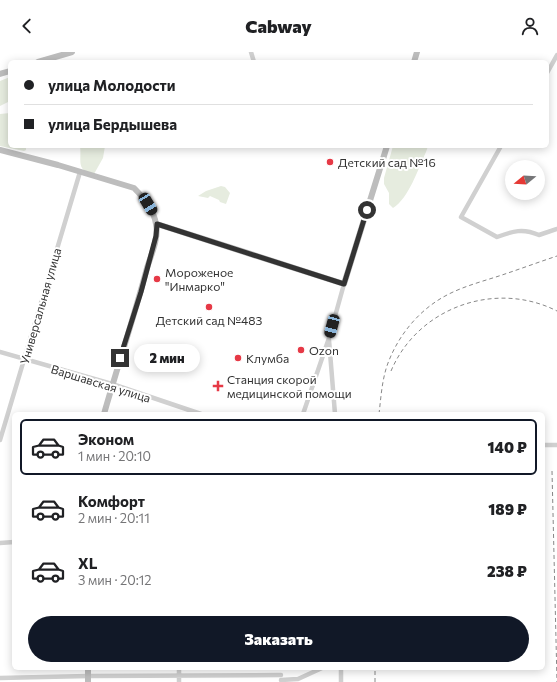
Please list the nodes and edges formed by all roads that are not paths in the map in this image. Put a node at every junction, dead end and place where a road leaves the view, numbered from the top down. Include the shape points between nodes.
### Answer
1 (72, 52) edge
2 (557, 55) edge
3 (45, 60) edge
4 (549, 69) edge
5 (386, 148) edge
6 (500, 148) edge
7 (0, 150) edge
8 (80, 172) junction
9 (157, 224) junction
10 (557, 229) edge
11 (344, 284) junction
12 (329, 338) junction
13 (0, 352) edge
14 (24, 360) junction
15 (112, 384) junction
16 (105, 412) edge
17 (195, 412) edge
18 (304, 412) edge
19 (335, 412) edge
20 (0, 440) edge
21 (545, 445) edge
22 (557, 445) edge
23 (0, 542) edge
24 (12, 542) edge
25 (179, 670) edge
26 (281, 670) edge
27 (317, 670) edge
28 (341, 670) edge
29 (179, 675) junction
30 (281, 675) junction
31 (0, 678) edge
32 (88, 679) edge
33 (281, 681) edge
34 (179, 682) edge
35 (341, 682) edge

1 - 3 street
2 - 4 street
5 - 11 street
6 - 10 street via 462,217 497,237 511,232 529,231 539,235
7 - 8 street
8 - 9 street via 134,188 148,204
8 - 14 street, Универсальная улица
9 - 11 street
9 - 15 street via 141,292
11 - 12 street
12 - 18 street
12 - 19 street
13 - 14 street, Варшавская улица
14 - 15 street, Варшавская улица
14 - 20 street, Универсальная улица
15 - 16 street
15 - 17 street, Варшавская улица
21 - 22 street
23 - 24 street
25 - 29 street
26 - 30 street
27 - 33 street via 298,678
28 - 35 street
29 - 30 street
29 - 32 street
29 - 34 street
30 - 33 street
31 - 32 street

